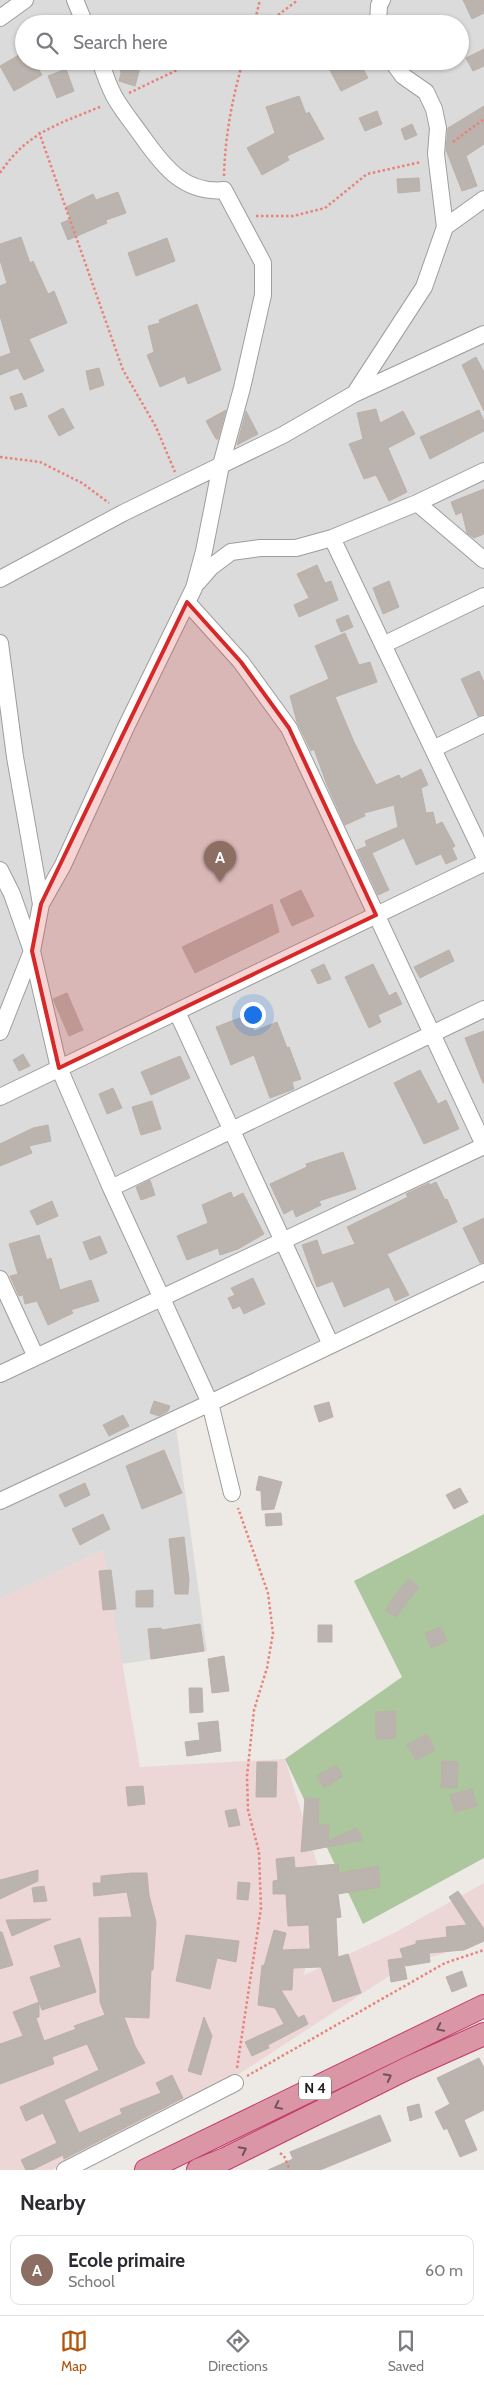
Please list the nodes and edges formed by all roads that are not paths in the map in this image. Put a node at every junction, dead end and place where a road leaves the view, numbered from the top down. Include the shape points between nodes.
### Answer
1 (25, 0) edge
2 (75, 0) edge
3 (382, 0) edge
4 (81, 15) edge
5 (378, 15) edge
6 (0, 18) edge
7 (104, 70) edge
8 (399, 70) edge
9 (484, 199) edge
10 (446, 227) junction
11 (484, 334) edge
12 (354, 394) junction
13 (221, 465) junction
14 (484, 471) edge
15 (417, 503) junction
16 (332, 538) junction
17 (484, 560) edge
18 (0, 579) edge
19 (190, 595) junction
20 (484, 596) edge
21 (0, 643) edge
22 (383, 645) junction
23 (484, 724) edge
24 (433, 749) junction
25 (484, 856) edge
26 (484, 863) edge
27 (0, 870) edge
28 (41, 904) junction
29 (376, 915) junction
30 (32, 951) junction
31 (484, 1009) edge
32 (177, 1012) junction
33 (0, 1032) edge
34 (431, 1034) junction
35 (59, 1068) junction
36 (0, 1097) edge
37 (232, 1129) junction
38 (484, 1146) edge
39 (111, 1188) junction
40 (283, 1241) junction
41 (484, 1272) edge
42 (0, 1278) edge
43 (162, 1298) junction
44 (330, 1344) junction
45 (36, 1357) junction
46 (0, 1374) edge
47 (210, 1403) junction
48 (232, 1493) road end
49 (0, 1501) edge
50 (484, 2006) edge
51 (484, 2034) edge
52 (235, 2083) road end
53 (65, 2170) edge
54 (146, 2170) edge
55 (198, 2170) edge

1 - 6 street
2 - 4 street
3 - 5 street
7 - 13 street via 116,100 175,176 192,187 224,190 263,263 263,295
8 - 10 street via 426,92 434,109 438,128 436,154
9 - 10 street
10 - 12 street via 424,287
11 - 12 street
12 - 13 street via 283,435
13 - 18 street
13 - 19 street via 204,551
14 - 15 street
15 - 16 street
15 - 17 street
16 - 19 street via 296,548 231,552 211,567
16 - 22 street
19 - 28 street via 126,725 63,865
19 - 29 street via 289,728
20 - 22 street
21 - 28 street via 15,758
22 - 24 street
23 - 24 street
24 - 25 street
26 - 29 street
27 - 30 street
28 - 30 street
29 - 32 street
29 - 34 street
30 - 33 street
30 - 35 street
31 - 34 street
32 - 35 street
32 - 37 street
34 - 37 street
34 - 38 street
35 - 36 street
35 - 39 street
37 - 39 street
37 - 40 street
38 - 40 street
39 - 43 street
40 - 43 street
40 - 44 street
41 - 44 street
42 - 45 street
43 - 45 street
43 - 47 street
44 - 47 street
45 - 46 street
47 - 48 street
47 - 49 street
50 -> 54 highway, N 4
55 -> 51 highway, N 4
52 - 53 street

